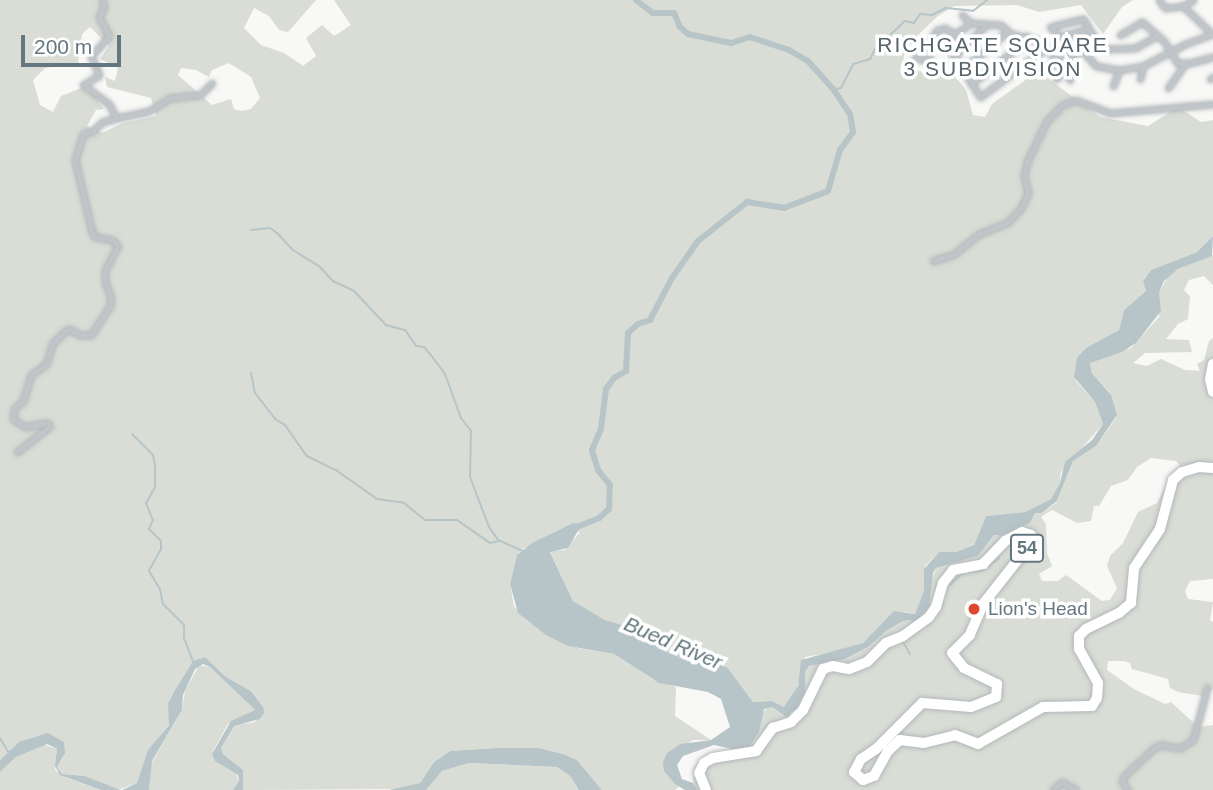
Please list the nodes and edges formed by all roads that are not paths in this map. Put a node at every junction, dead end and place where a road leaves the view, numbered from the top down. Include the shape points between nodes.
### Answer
1 (102, 0) edge
2 (1159, 0) edge
3 (1194, 0) edge
4 (1183, 6) junction
5 (962, 15) dead end
6 (971, 23) junction
7 (987, 24) junction
8 (1090, 29) junction
9 (1008, 31) junction
10 (954, 34) junction
11 (1212, 34) edge
12 (1120, 35) dead end
13 (1158, 35) junction
14 (1027, 36) junction
15 (1098, 43) junction
16 (1046, 48) junction
17 (1082, 50) junction
18 (1171, 52) junction
19 (915, 57) dead end
20 (953, 57) junction
21 (1213, 57) edge
22 (1057, 60) junction
23 (1185, 64) junction
24 (1143, 66) junction
25 (1045, 68) dead end
26 (1065, 69) junction
27 (962, 70) junction
28 (1119, 70) junction
29 (1056, 79) dead end
30 (1140, 79) dead end
31 (1070, 80) dead end
32 (212, 83) dead end
33 (971, 84) junction
34 (1113, 86) dead end
35 (1168, 88) dead end
36 (1213, 104) edge
37 (116, 118) junction
38 (933, 261) dead end
39 (1213, 364) edge
40 (1213, 392) edge
41 (31, 440) junction
42 (17, 441) dead end
43 (17, 452) dead end
44 (1213, 468) edge
45 (1207, 688) dead end
46 (706, 790) edge
47 (1053, 790) edge
48 (1076, 790) edge
49 (1128, 790) edge

1 - 37 street via 99,17 109,36 91,56 99,75 83,85 109,104
2 - 4 street via 1164,8
3 - 4 street
4 - 11 street
5 - 6 street
6 - 7 street
6 - 10 street
7 - 9 street
7 - 20 street
8 - 8 street via 1060,37 1051,27 1081,19
8 - 15 street
9 - 14 street
9 - 27 street
10 - 19 street via 945,25 932,36 929,57
10 - 20 street via 948,46
11 - 18 street
12 - 13 street via 1142,22
13 - 15 street via 1133,48 1106,49
13 - 18 street
14 - 16 street
14 - 33 street
15 - 17 street
16 - 22 street
16 - 33 street via 980,97
17 - 22 street
17 - 28 street via 1096,66
18 - 23 street via 1175,61
18 - 24 street
20 - 27 street
21 - 23 street
22 - 25 street
22 - 26 street
23 - 35 street
24 - 28 street
24 - 30 street
26 - 29 street
26 - 31 street
27 - 33 street
28 - 34 street
32 - 37 street via 200,95 170,98 144,113
36 - 38 street via 1110,113 1076,100 1062,105 1046,122 1027,162 1028,193 1021,208 1008,222
37 - 41 street via 83,134 75,160 92,232 118,246 105,270 110,306 92,335 65,331 53,343 46,365 31,375 13,419 25,427 50,426
39 - 40 highway
41 - 42 street
41 - 43 street
44 - 46 highway, 54 via 1182,472 1173,480 1160,529 1134,568 1131,603 1086,629 1078,639 1098,683 1092,706 1043,706 978,744 955,735 924,743 900,740 888,751 879,773 866,780 855,772 856,764 922,703 971,706 996,697 997,684 964,668 951,653 970,635 983,604 1031,543 1026,531 1005,541 986,561 953,570 941,587 934,611 886,643 867,662 855,668 823,669 803,710 791,722 773,728 754,752 704,762 699,773
45 - 49 street via 1193,740 1180,748 1154,748 1124,776 1122,782
47 - 48 street via 1062,782

